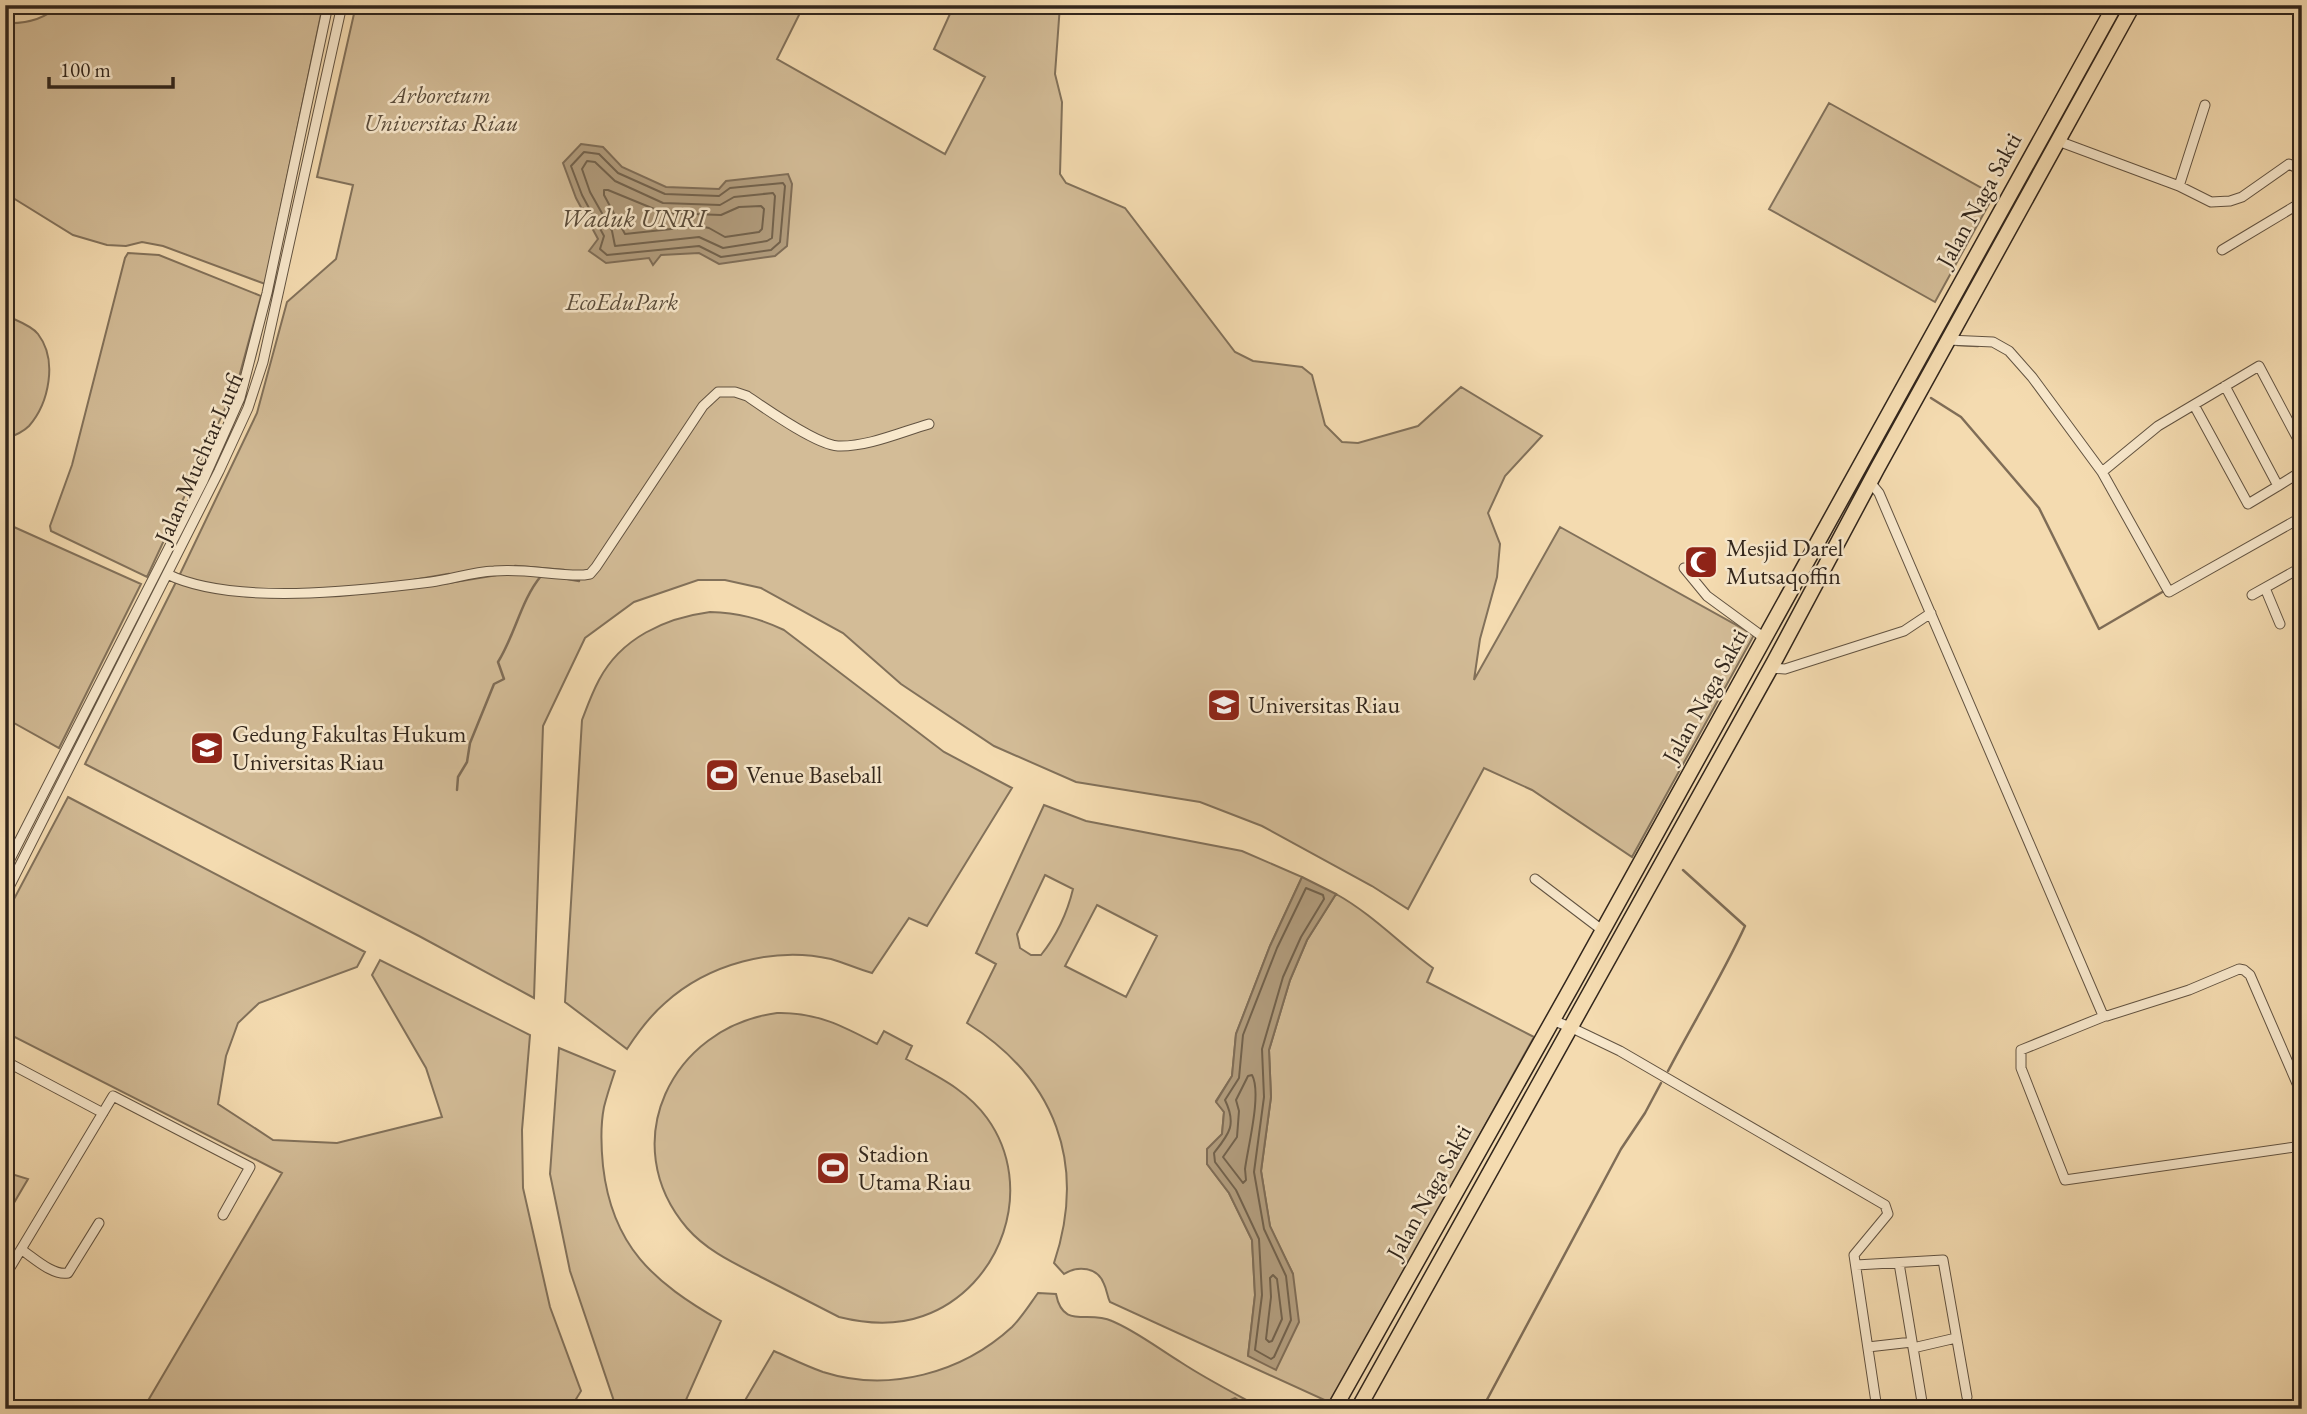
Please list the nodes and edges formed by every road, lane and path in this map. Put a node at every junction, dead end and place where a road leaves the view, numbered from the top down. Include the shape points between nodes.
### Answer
1 (328, 5) edge
2 (342, 5) edge
3 (2115, 5) edge
4 (2133, 5) edge
5 (2205, 105) dead end
6 (2058, 141) junction
7 (2302, 181) edge
8 (2179, 186) junction
9 (2302, 202) edge
10 (2222, 250) dead end
11 (1948, 340) junction
12 (2225, 386) junction
13 (2193, 405) junction
14 (929, 424) dead end
15 (2302, 447) edge
16 (2302, 471) edge
17 (2102, 472) junction
18 (1870, 482) junction
19 (2278, 486) junction
20 (2302, 517) edge
21 (2302, 567) edge
22 (1684, 568) dead end
23 (167, 575) junction
24 (2265, 588) junction
25 (2252, 595) dead end
26 (1931, 614) junction
27 (2280, 624) dead end
28 (1763, 637) junction
29 (1770, 668) junction
30 (5, 869) edge
31 (1535, 879) dead end
32 (5, 895) edge
33 (1602, 930) junction
34 (2105, 1016) junction
35 (1552, 1020) junction
36 (1570, 1027) junction
37 (5, 1061) edge
38 (2302, 1095) edge
39 (103, 1113) junction
40 (2302, 1146) edge
41 (223, 1216) dead end
42 (99, 1223) dead end
43 (22, 1250) junction
44 (1899, 1263) junction
45 (1856, 1265) junction
46 (5, 1276) edge
47 (1956, 1338) junction
48 (1912, 1345) junction
49 (1868, 1347) junction
50 (1967, 1397) dead end
51 (1923, 1408) edge
52 (1334, 1409) edge
53 (1358, 1409) edge
54 (1877, 1409) edge

1 - 30 street, Jalan Muchtar Lutfi via 253,356 237,408
2 - 23 street, Jalan Muchtar Lutfi via 253,395
3 - 28 main road, Jalan Naga Sakti
4 - 6 main road, Jalan Naga Sakti
5 - 8 street
6 - 8 street
6 - 11 main road, Jalan Naga Sakti
7 - 8 street via 2297,168 2289,164 2242,197 2220,203
9 - 10 street
11 - 17 street via 1993,342 2009,351
11 - 18 main road, Jalan Naga Sakti
12 - 13 street
12 - 15 street via 2259,366
12 - 19 street
13 - 17 street via 2158,426
13 - 19 street via 2248,504
14 - 23 street via 838,446 813,437 747,396 718,392 703,406 596,567 584,575 518,569 433,582 253,594
16 - 19 street
17 - 20 street via 2169,592
18 - 26 street via 1879,493
18 - 29 main road, Jalan Naga Sakti
21 - 24 street
22 - 28 street via 1707,596
23 - 32 street, Jalan Muchtar Lutfi
24 - 25 street
24 - 27 street
26 - 29 street via 1904,631 1785,669
26 - 34 street
28 - 33 main road, Jalan Naga Sakti
29 - 36 main road, Jalan Naga Sakti
31 - 33 street
33 - 35 main road, Jalan Naga Sakti
34 - 38 street via 2244,970
34 - 40 street via 2021,1050 2021,1068 2066,1180
35 - 36 street
35 - 52 main road, Jalan Naga Sakti
36 - 45 street via 1620,1051 1885,1205 1888,1214 1854,1255
36 - 53 main road, Jalan Naga Sakti
37 - 39 street
39 - 41 street via 113,1096 250,1167
39 - 43 street
42 - 43 street via 68,1273 56,1271
43 - 46 street
44 - 45 street
44 - 47 street via 1942,1260
44 - 48 street
45 - 49 street
47 - 48 street
47 - 50 street
48 - 49 street
48 - 51 street
49 - 54 street

